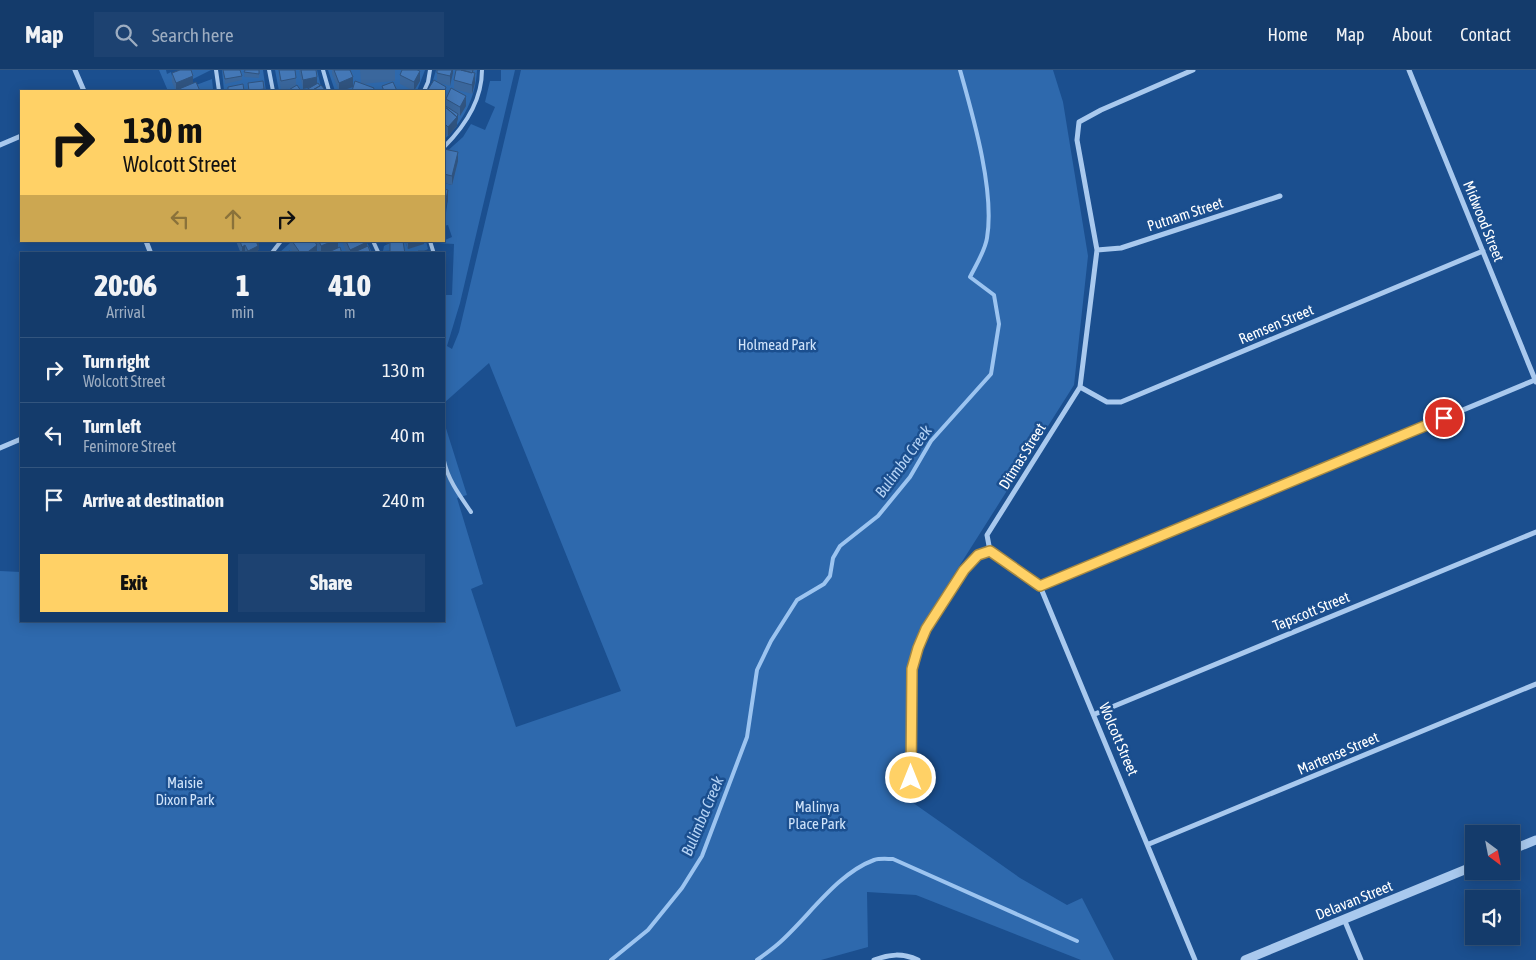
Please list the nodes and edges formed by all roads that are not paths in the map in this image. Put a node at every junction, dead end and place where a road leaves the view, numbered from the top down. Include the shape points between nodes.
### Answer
1 (75, 70) edge
2 (216, 70) edge
3 (269, 70) edge
4 (323, 70) edge
5 (430, 70) edge
6 (482, 70) edge
7 (1193, 70) edge
8 (1409, 70) edge
9 (84, 90) edge
10 (219, 90) edge
11 (273, 90) edge
12 (329, 90) edge
13 (424, 90) edge
14 (20, 136) edge
15 (0, 145) edge
16 (445, 146) edge
17 (1280, 196) dead end
18 (1097, 250) junction
19 (1483, 251) junction
20 (1536, 381) edge
21 (1080, 387) junction
22 (20, 439) edge
23 (0, 448) edge
24 (445, 466) edge
25 (471, 512) dead end
26 (1536, 532) edge
27 (990, 551) junction
28 (1040, 586) junction
29 (1536, 684) edge
30 (1095, 714) junction
31 (911, 778) dead end
32 (1536, 840) edge
33 (1149, 844) junction
34 (1520, 846) edge
35 (1465, 870) edge
36 (1344, 919) junction
37 (874, 960) edge
38 (918, 960) edge
39 (1195, 960) edge
40 (1245, 960) edge
41 (1361, 960) edge

1 - 9 street
2 - 10 lane
3 - 11 lane
4 - 12 lane
5 - 13 lane
6 - 16 lane via 478,94 467,119
7 - 18 street, Ditmas Street via 1079,122 1077,140
8 - 19 street, Midwood Street
14 - 15 street
17 - 18 street, Putnam Street via 1121,248
18 - 21 street, Ditmas Street
19 - 20 street, Midwood Street
19 - 21 street, Remsen Street via 1121,402 1107,402
20 - 28 street
21 - 27 street, Ditmas Street via 987,535
22 - 23 street
24 - 25 lane
26 - 30 street, Tapscott Street
27 - 28 street
27 - 31 street via 978,555 964,570 926,629 918,648 912,669
28 - 30 street, Wolcott Street
29 - 33 street, Martense Street
30 - 33 street, Wolcott Street
32 - 34 street
33 - 39 street, Wolcott Street
35 - 36 street, Delavan Street
36 - 40 street, Delavan Street
36 - 41 street
37 - 38 street via 890,954 907,955

